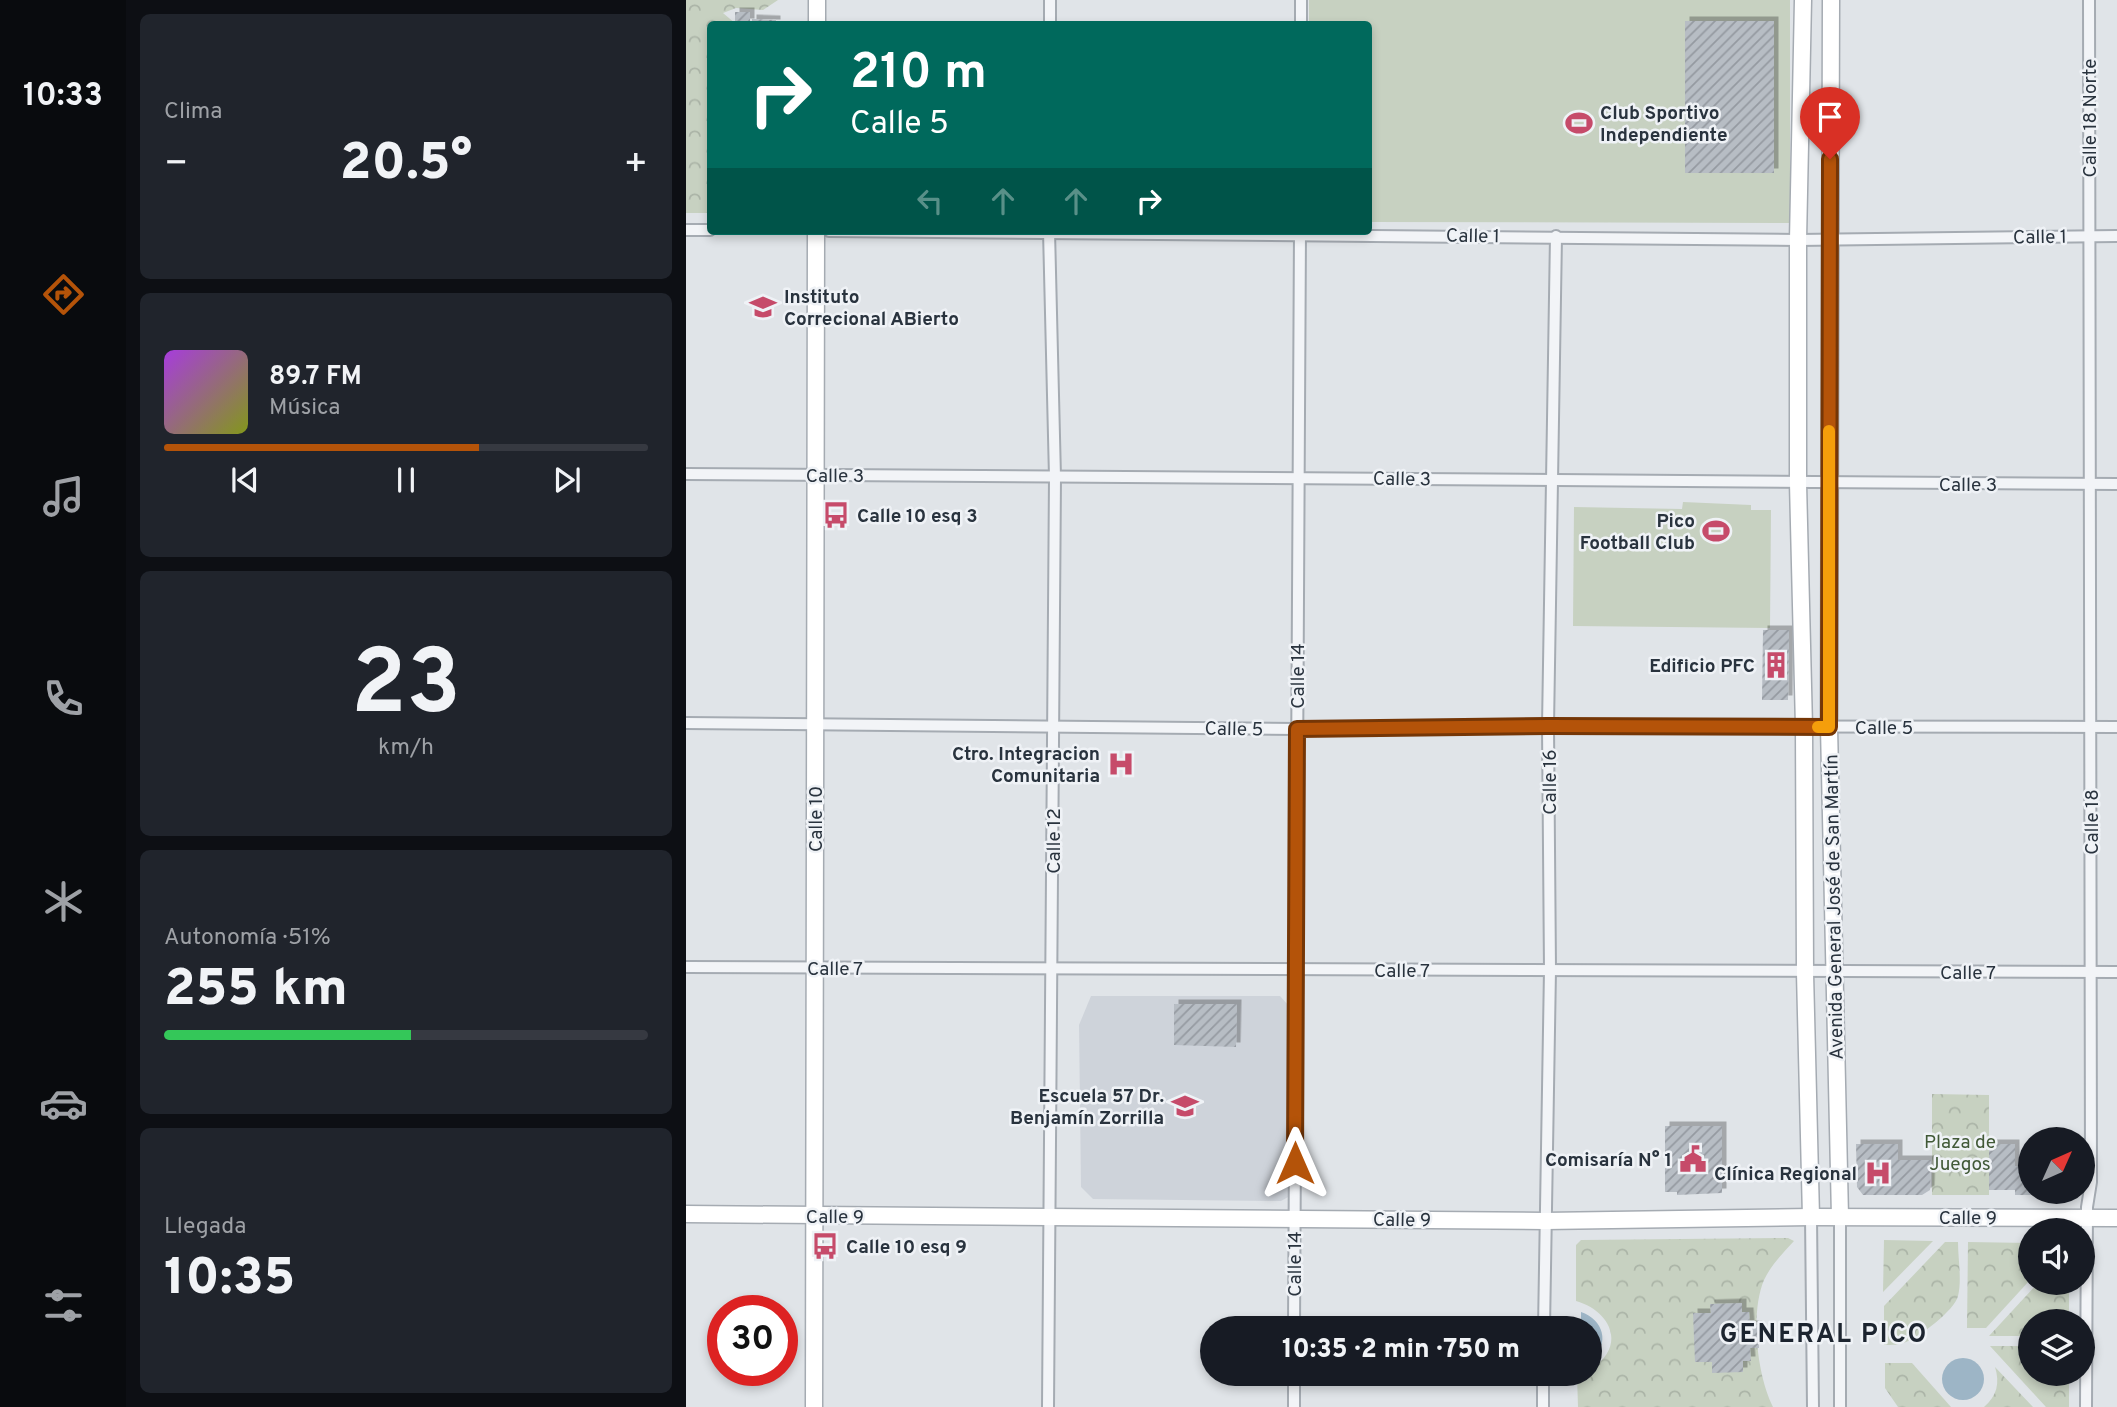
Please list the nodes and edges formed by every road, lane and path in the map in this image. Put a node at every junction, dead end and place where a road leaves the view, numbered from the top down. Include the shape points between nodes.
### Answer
1 (817, 0) edge
2 (1050, 0) edge
3 (1301, 0) edge
4 (1803, 0) edge
5 (1831, 0) edge
6 (2089, 0) edge
7 (817, 21) edge
8 (1050, 21) edge
9 (1301, 21) edge
10 (686, 230) edge
11 (707, 230) edge
12 (1372, 233) edge
13 (816, 235) edge
14 (1049, 235) edge
15 (1300, 235) edge
16 (1556, 236) junction
17 (2090, 236) junction
18 (2117, 236) edge
19 (1829, 239) junction
20 (1798, 240) junction
21 (686, 474) edge
22 (816, 475) junction
23 (1055, 477) junction
24 (1298, 477) junction
25 (1552, 480) junction
26 (1798, 483) junction
27 (1829, 483) junction
28 (2090, 484) junction
29 (2117, 484) edge
30 (686, 723) edge
31 (815, 723) junction
32 (1053, 726) junction
33 (1548, 726) junction
34 (1804, 727) junction
35 (1829, 727) junction
36 (2090, 727) junction
37 (2117, 727) edge
38 (1297, 729) junction
39 (686, 967) edge
40 (815, 968) junction
41 (1052, 969) junction
42 (1296, 970) junction
43 (1550, 970) junction
44 (1835, 972) junction
45 (2091, 972) junction
46 (2117, 972) edge
47 (1805, 973) junction
48 (686, 1214) edge
49 (814, 1216) junction
50 (1048, 1216) junction
51 (1811, 1217) junction
52 (1840, 1217) junction
53 (2087, 1217) junction
54 (1294, 1218) junction
55 (2117, 1218) edge
56 (1545, 1221) junction
57 (1294, 1316) edge
58 (1544, 1316) edge
59 (1294, 1386) edge
60 (1543, 1386) edge
61 (814, 1407) edge
62 (1048, 1407) edge
63 (1294, 1407) edge
64 (1543, 1407) edge
65 (1813, 1407) edge
66 (1840, 1407) edge
67 (2086, 1407) edge

1 - 7 main road
2 - 8 street
3 - 9 street
4 - 20 main road, Avenida General José de San Martín
5 - 19 main road, Avenida General José de San Martín
6 - 17 street, Calle 18 Norte
10 - 11 street
12 - 16 street, Calle 1
13 - 22 main road, Calle 10
14 - 23 street, Calle 12
15 - 24 street, Calle 14
16 - 20 street, Calle 1
16 - 25 street, Calle 16
17 - 18 street, Calle 1
17 - 19 street, Calle 1
17 - 28 street, Calle 18
19 - 20 street, Calle 1
19 - 27 main road, Avenida General José de San Martín
20 - 26 main road, Avenida General José de San Martín
21 - 22 street, Calle 3
22 - 23 street, Calle 3
22 - 31 main road, Calle 10
23 - 24 street, Calle 3
23 - 32 street, Calle 12
24 - 25 street, Calle 3
24 - 38 street, Calle 14
25 - 26 street, Calle 3
25 - 33 street, Calle 16
26 - 27 street, Calle 3
26 - 34 main road, Avenida General José de San Martín
27 - 28 street, Calle 3
27 - 35 main road, Avenida General José de San Martín
28 - 29 street, Calle 3
28 - 36 street, Calle 18
30 - 31 street, Calle 5
31 - 32 street, Calle 5
31 - 40 main road, Calle 10
32 - 38 street, Calle 5
32 - 41 street, Calle 12
33 - 34 street, Calle 5
33 - 38 street, Calle 5
33 - 43 street, Calle 16
34 - 35 street, Calle 5
34 - 47 main road, Avenida General José de San Martín
35 - 36 street, Calle 5
35 - 44 main road, Avenida General José de San Martín
36 - 37 street, Calle 5
36 - 45 street, Calle 18
38 - 42 street, Calle 14
39 - 40 street, Calle 7
40 - 41 street, Calle 7
40 - 49 main road, Calle 10
41 - 42 street, Calle 7
41 - 50 street, Calle 12
42 - 43 street, Calle 7
42 - 54 street, Calle 14
43 - 47 street, Calle 7
43 - 56 street, Calle 16
44 - 45 street, Calle 7
44 - 47 street, Calle 7
44 - 52 main road, Avenida General José de San Martín
45 - 46 street, Calle 7
45 - 53 street, Calle 18
47 - 51 main road, Avenida General José de San Martín
48 - 49 main road, Calle 9
49 - 50 main road, Calle 9
49 - 61 main road, Calle 10
50 - 54 main road, Calle 9
50 - 62 street, Calle 12
51 - 52 main road, Calle 9
51 - 56 main road, Calle 9
51 - 65 street, Avenida General José de San Martín
52 - 53 main road, Calle 9
52 - 66 street, Avenida General José de San Martín
53 - 55 main road, Calle 9
53 - 67 street, Calle 18
54 - 56 main road, Calle 9
54 - 57 street, Calle 14
56 - 58 street, Calle 16
59 - 63 street
60 - 64 street

